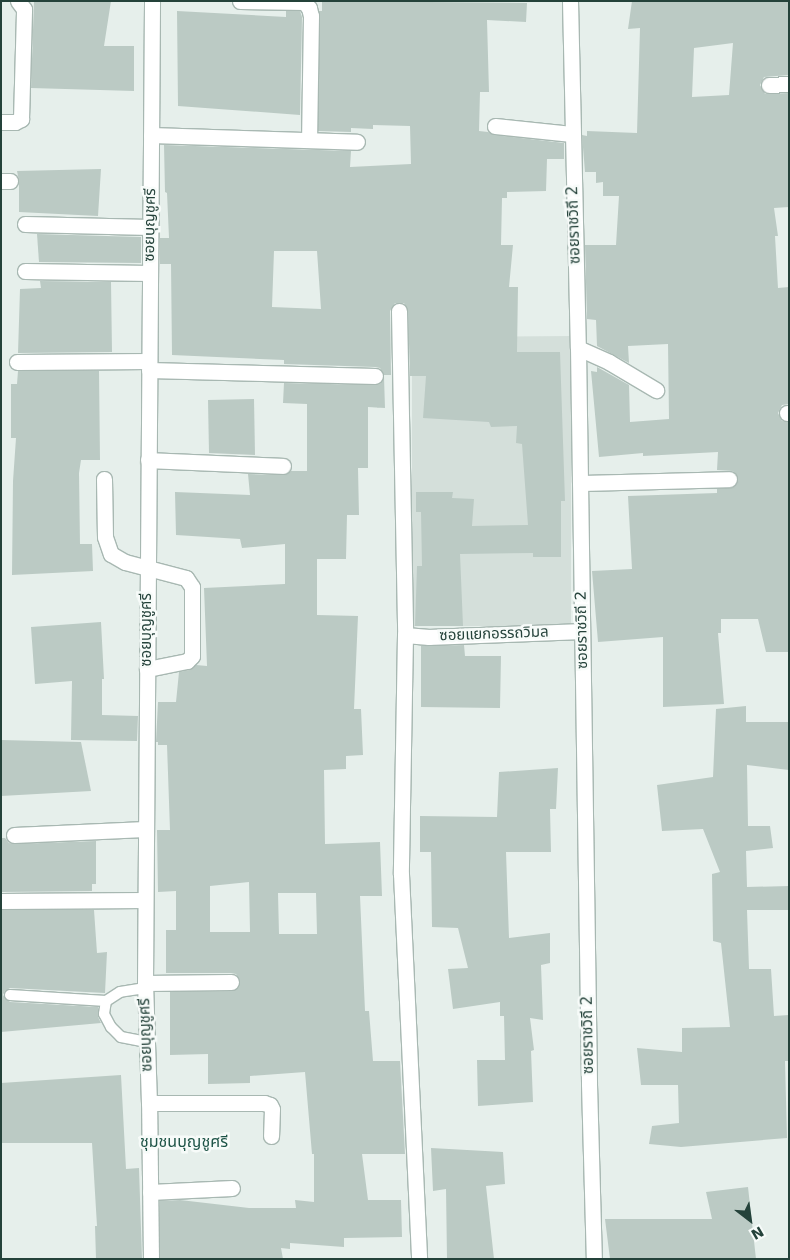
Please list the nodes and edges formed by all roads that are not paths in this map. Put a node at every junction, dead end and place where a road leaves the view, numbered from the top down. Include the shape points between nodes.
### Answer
1 (18, 1) edge
2 (152, 1) edge
3 (240, 1) edge
4 (570, 1) edge
5 (789, 84) edge
6 (769, 85) dead end
7 (1, 122) edge
8 (495, 126) dead end
9 (572, 134) junction
10 (151, 135) junction
11 (309, 139) junction
12 (357, 142) dead end
13 (25, 224) dead end
14 (150, 227) junction
15 (25, 271) dead end
16 (150, 273) junction
17 (399, 311) dead end
18 (578, 348) junction
19 (17, 362) dead end
20 (149, 366) junction
21 (375, 376) dead end
22 (656, 390) dead end
23 (148, 460) junction
24 (284, 466) dead end
25 (104, 479) dead end
26 (729, 479) dead end
27 (580, 483) junction
28 (147, 566) junction
29 (582, 631) junction
30 (405, 635) junction
31 (147, 669) junction
32 (145, 830) junction
33 (14, 835) dead end
34 (145, 900) junction
35 (2, 901) edge
36 (231, 982) dead end
37 (145, 985) junction
38 (10, 995) dead end
39 (106, 1001) junction
40 (146, 1042) junction
41 (149, 1103) junction
42 (271, 1136) dead end
43 (232, 1188) dead end
44 (150, 1192) junction
45 (150, 1259) edge
46 (419, 1259) edge
47 (594, 1259) edge

1 - 7 street via 24,9 21,118 15,122
2 - 10 street, ซอยบุญชูศรี
3 - 11 street via 304,2 309,8
4 - 9 street, ซอยราชวิถี 2
5 - 6 street
8 - 9 street
9 - 18 street, ซอยราชวิถี 2
10 - 11 street
10 - 14 street, ซอยบุญชูศรี
11 - 12 street
13 - 14 street
14 - 16 street, ซอยบุญชูศรี
15 - 16 street
16 - 20 street, ซอยบุญชูศรี
17 - 30 street
18 - 22 street via 617,366
18 - 27 street, ซอยราชวิถี 2
19 - 20 street
20 - 21 street
20 - 23 street, ซอยบุญชูศรี
23 - 24 street
23 - 28 street, ซอยบุญชูศรี
25 - 28 street via 107,547 111,554 125,562
26 - 27 street
27 - 29 street, ซอยราชวิถี 2
28 - 31 street, ซอยบุญชูศรี
28 - 31 street via 186,578 192,587 192,656 187,661
29 - 30 street, ซอยแยกอรรถวิมล via 428,637
29 - 47 street, ซอยราชวิถี 2
30 - 46 street via 402,874
31 - 32 street, ซอยบุญชูศรี
32 - 33 street
32 - 34 street, ซอยบุญชูศรี
34 - 35 street
34 - 37 street, ซอยบุญชูศรี
36 - 37 street
37 - 39 lane via 120,992
37 - 40 street, ซอยบุญชูศรี
38 - 39 lane
39 - 40 lane via 104,1014 111,1027 121,1037
40 - 41 street, ซอยบุญชูศรี
41 - 42 street via 264,1103 272,1109
41 - 44 street, ซอยบุญชูศรี
43 - 44 street
44 - 45 street, ซอยบุญชูศรี

